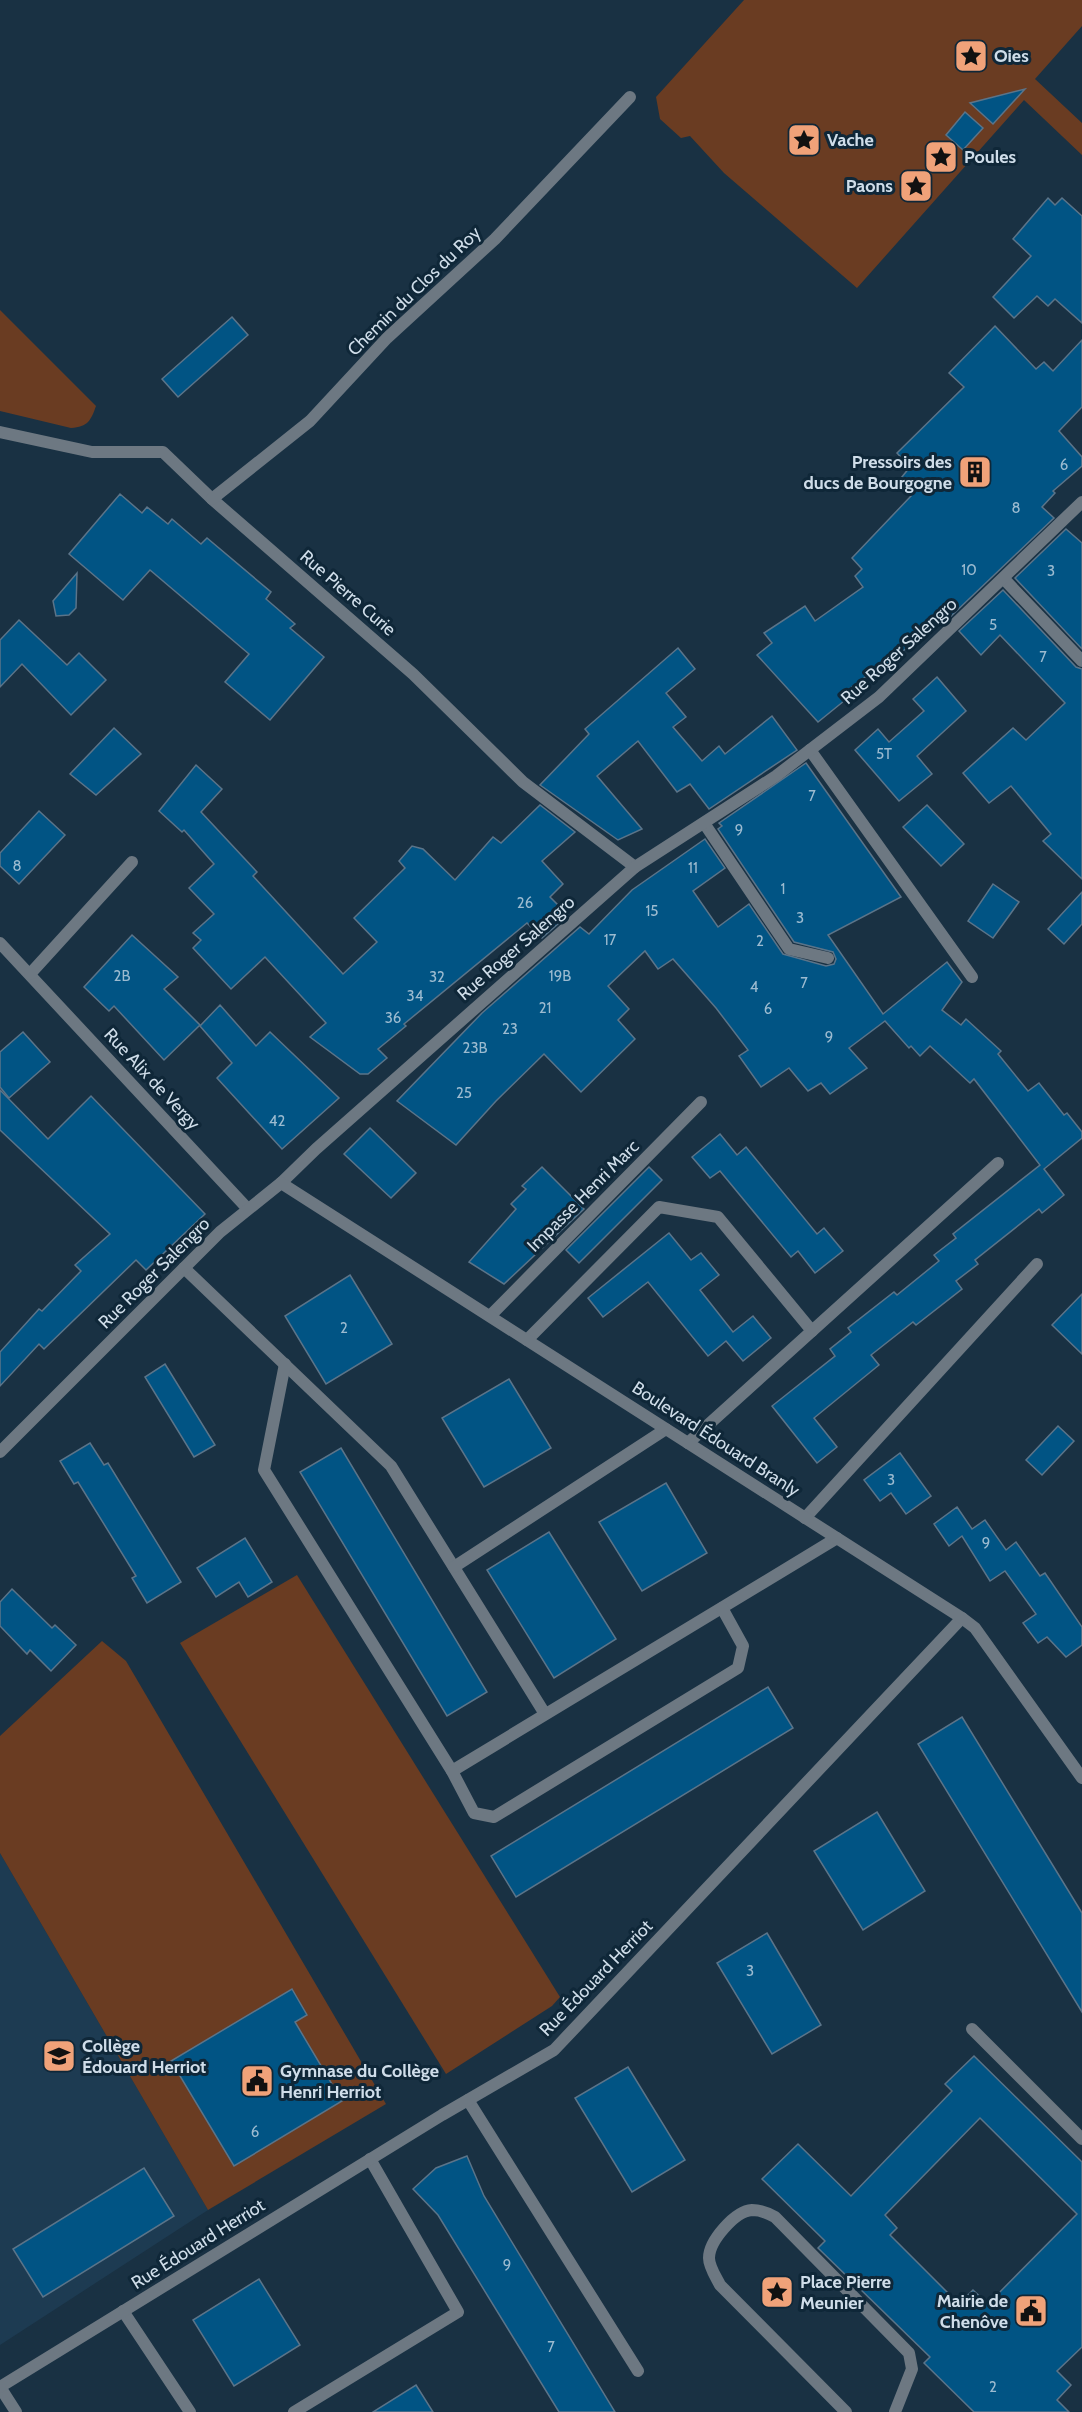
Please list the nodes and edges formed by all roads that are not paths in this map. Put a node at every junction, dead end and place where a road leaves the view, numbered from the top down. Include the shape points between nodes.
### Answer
1 (630, 97) dead end
2 (0, 432) edge
3 (212, 499) junction
4 (1082, 502) edge
5 (1004, 579) junction
6 (1082, 661) edge
7 (810, 750) junction
8 (704, 823) junction
9 (132, 862) dead end
10 (635, 867) junction
11 (0, 943) edge
12 (828, 958) dead end
13 (30, 974) junction
14 (972, 977) dead end
15 (701, 1102) dead end
16 (998, 1163) dead end
17 (282, 1183) junction
18 (247, 1208) junction
19 (1036, 1264) dead end
20 (184, 1268) junction
21 (490, 1316) junction
22 (812, 1331) junction
23 (527, 1340) junction
24 (285, 1364) junction
25 (666, 1429) junction
26 (688, 1443) junction
27 (0, 1452) edge
28 (806, 1518) junction
29 (837, 1538) junction
30 (454, 1567) junction
31 (722, 1608) junction
32 (962, 1618) junction
33 (545, 1714) junction
34 (452, 1771) junction
35 (1082, 1779) edge
36 (972, 2029) dead end
37 (468, 2100) junction
38 (1082, 2139) edge
39 (370, 2159) junction
40 (123, 2311) junction
41 (638, 2371) dead end
42 (0, 2387) edge
43 (16, 2412) edge
44 (190, 2412) edge
45 (294, 2412) edge
46 (846, 2412) edge
47 (895, 2412) edge

1 - 3 street, Chemin du Clos du Roy via 495,239 387,338 310,422
2 - 3 street, Rue Pierre Curie via 92,452 163,452
3 - 10 street, Rue Pierre Curie via 413,674 523,782
4 - 5 street, Rue Roger Salengro
5 - 6 street
5 - 7 street, Rue Roger Salengro via 879,697
7 - 8 street, Rue Roger Salengro
7 - 14 street
8 - 10 street, Rue Roger Salengro
8 - 12 street via 789,949
9 - 13 street
10 - 17 street, Rue Roger Salengro
11 - 13 street, Rue Alix de Vergy
13 - 18 street, Rue Alix de Vergy
15 - 21 street, Impasse Henri Marc
16 - 22 street
17 - 18 street, Rue Roger Salengro
17 - 21 street, Boulevard Édouard Branly
18 - 20 street, Rue Roger Salengro
19 - 28 street
20 - 24 street
20 - 27 street, Rue Roger Salengro
21 - 23 street, Boulevard Édouard Branly
22 - 23 street via 718,1217 659,1207
22 - 26 street
23 - 25 street, Boulevard Édouard Branly
24 - 30 street via 391,1466
24 - 34 street via 264,1470
25 - 26 street, Boulevard Édouard Branly
25 - 30 street
26 - 28 street, Boulevard Édouard Branly
28 - 29 street, Boulevard Édouard Branly
29 - 31 street
29 - 32 street, Boulevard Édouard Branly
30 - 33 street
31 - 33 street
31 - 34 street via 743,1646 738,1668 504,1811 494,1817 474,1813
32 - 35 street, Boulevard Édouard Branly via 975,1628
32 - 37 street, Rue Édouard Herriot via 554,2050
33 - 34 street
36 - 38 street
37 - 39 street, Rue Édouard Herriot
37 - 41 street
39 - 40 street, Rue Édouard Herriot
39 - 45 street via 458,2312
40 - 42 street, Rue Édouard Herriot
40 - 44 street
42 - 43 street
46 - 47 street via 720,2284 711,2267 709,2257 716,2238 743,2212 759,2211 775,2217 909,2353 912,2369

